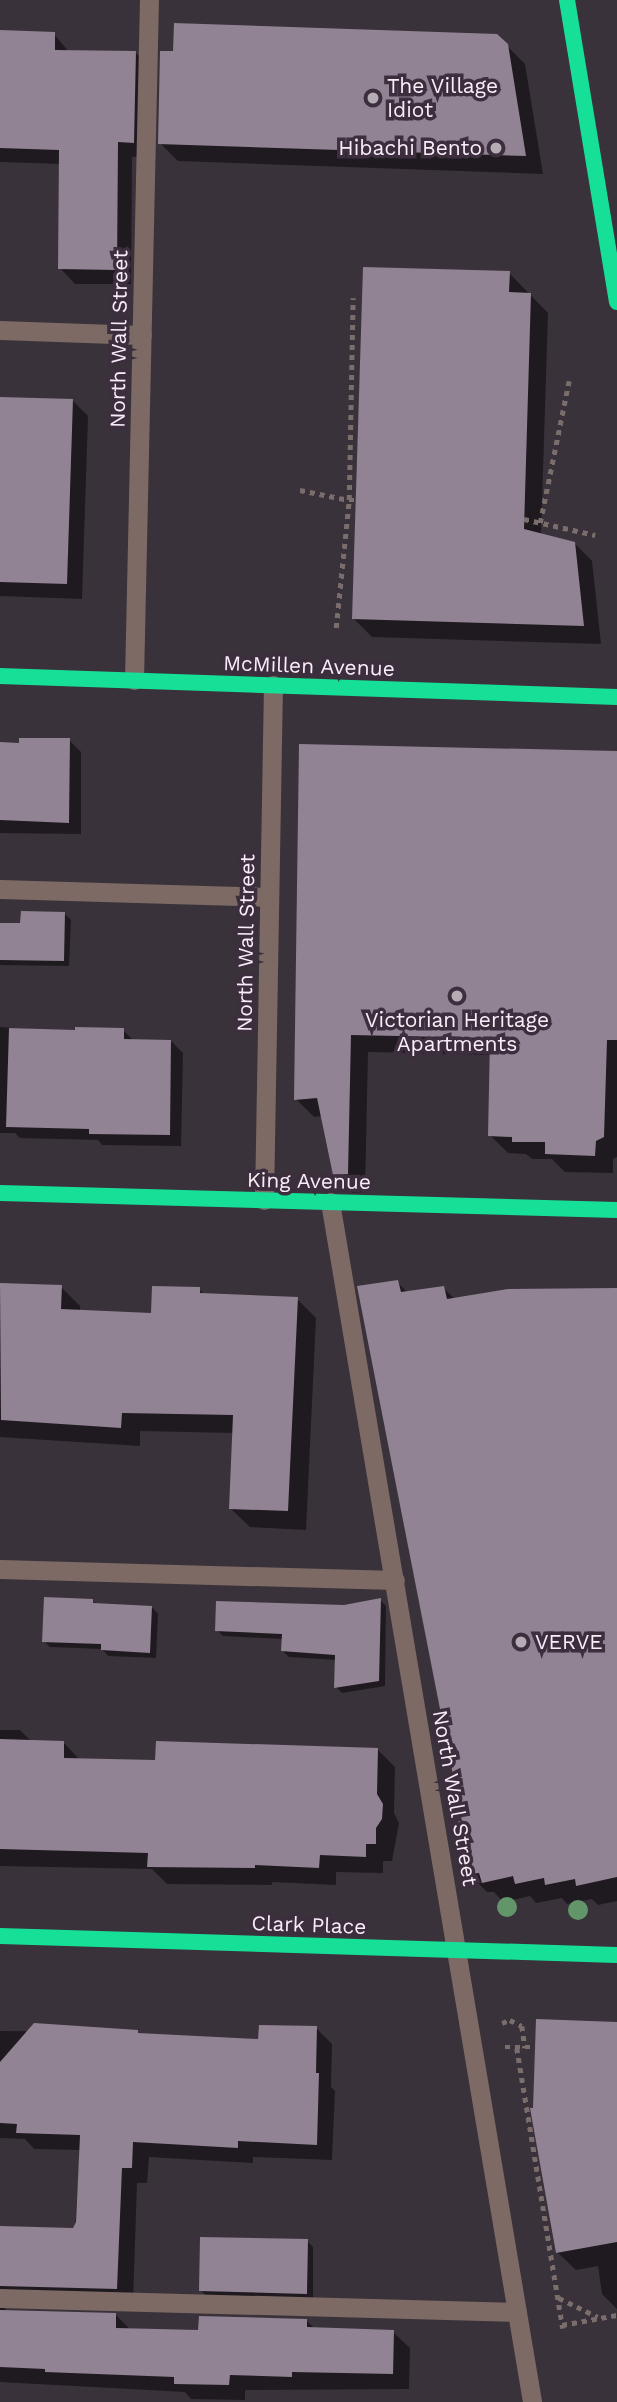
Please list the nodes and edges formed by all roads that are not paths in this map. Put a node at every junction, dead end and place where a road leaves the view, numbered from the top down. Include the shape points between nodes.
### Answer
1 (149, 0) edge
2 (567, 0) edge
3 (617, 302) edge
4 (0, 330) edge
5 (142, 335) junction
6 (0, 676) edge
7 (134, 680) junction
8 (273, 685) junction
9 (617, 697) edge
10 (0, 889) edge
11 (269, 897) junction
12 (0, 1193) edge
13 (264, 1200) junction
14 (330, 1202) junction
15 (617, 1210) edge
16 (0, 1569) edge
17 (395, 1580) junction
18 (0, 1936) edge
19 (456, 1951) junction
20 (617, 1955) edge
21 (0, 2298) edge
22 (517, 2312) junction
23 (532, 2402) edge

1 - 5 lane, North Wall Street
2 - 3 street
4 - 5 lane
5 - 7 lane, North Wall Street
6 - 7 street, McMillen Avenue
7 - 8 street, McMillen Avenue
8 - 9 street, McMillen Avenue
8 - 11 lane, North Wall Street
10 - 11 lane
11 - 13 lane, North Wall Street
12 - 13 street, King Avenue
13 - 14 street, King Avenue
14 - 15 street, King Avenue
14 - 17 lane, North Wall Street
16 - 17 lane
17 - 19 lane, North Wall Street
18 - 19 street, Clark Place
19 - 20 street, Clark Place
19 - 22 lane, North Wall Street
21 - 22 lane
22 - 23 lane, North Wall Street

